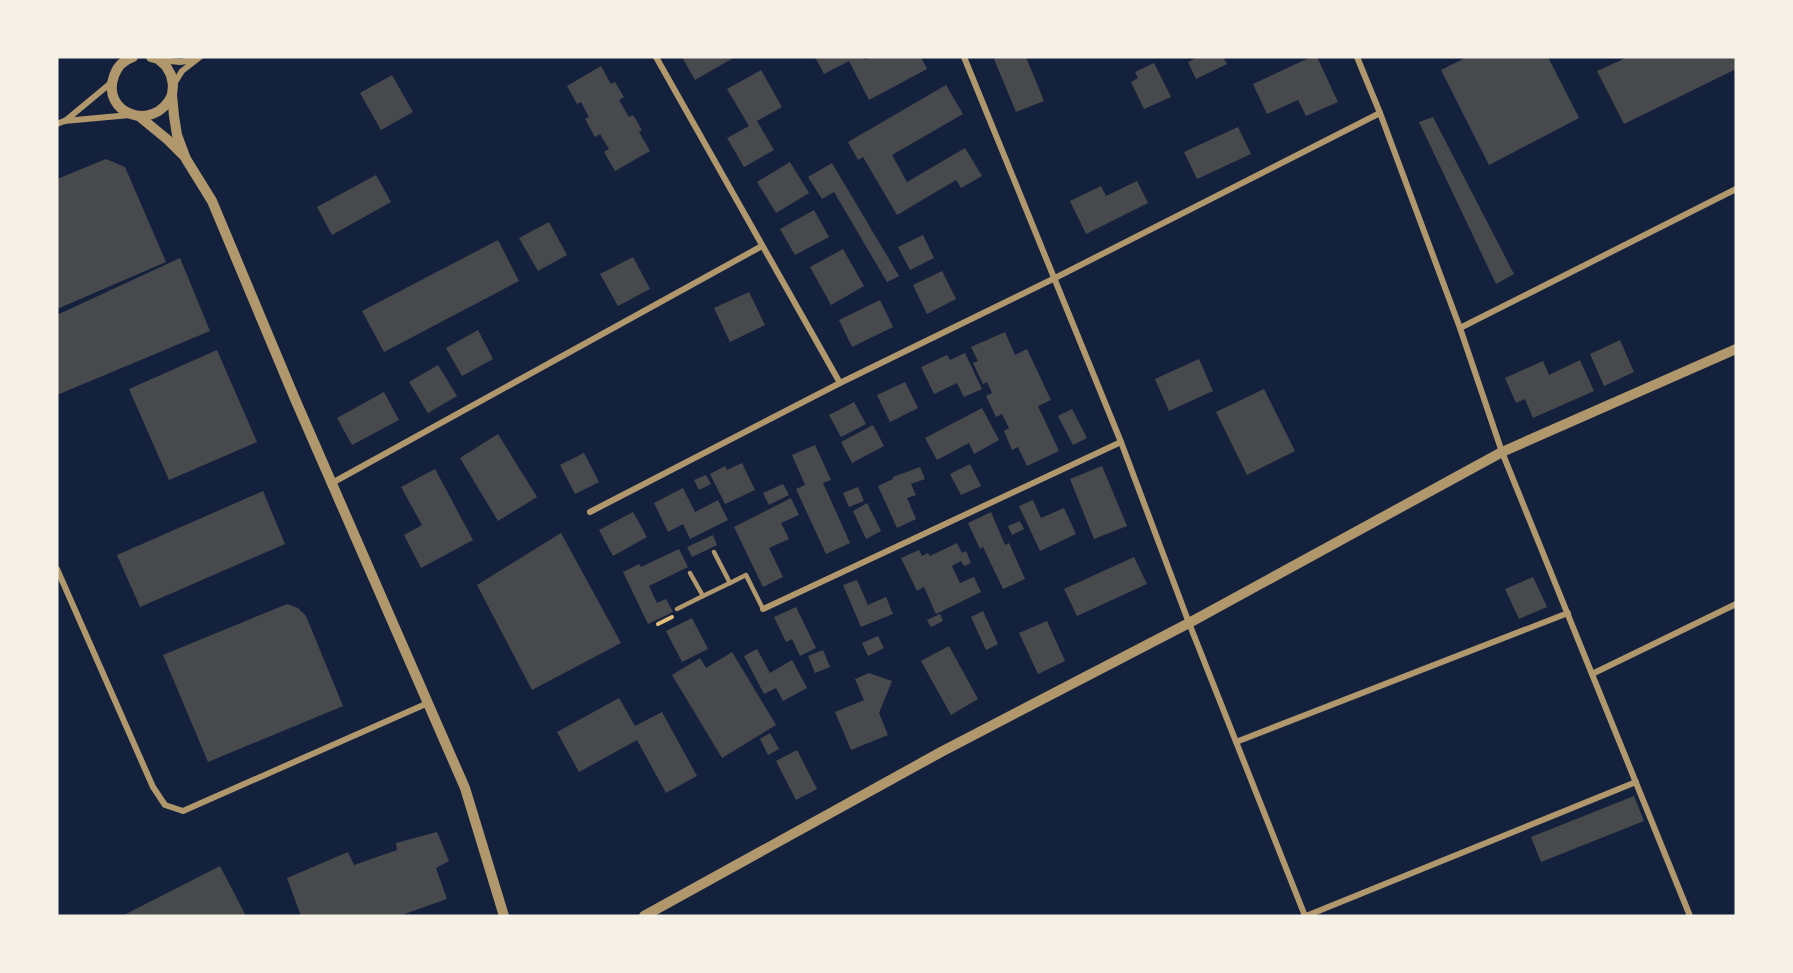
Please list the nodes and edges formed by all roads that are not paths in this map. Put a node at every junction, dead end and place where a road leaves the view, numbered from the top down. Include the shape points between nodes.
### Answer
1 (133, 57) edge
2 (656, 57) edge
3 (964, 57) edge
4 (1357, 57) edge
5 (154, 58) edge
6 (197, 58) edge
7 (121, 61) edge
8 (112, 82) junction
9 (173, 90) junction
10 (1380, 113) junction
11 (135, 116) junction
12 (64, 121) junction
13 (57, 124) edge
14 (186, 159) junction
15 (1736, 189) edge
16 (762, 246) junction
17 (1055, 278) junction
18 (1460, 328) junction
19 (1736, 349) edge
20 (840, 383) junction
21 (1121, 442) junction
22 (1502, 452) junction
23 (332, 483) junction
24 (590, 512) dead end
25 (714, 552) dead end
26 (57, 569) edge
27 (690, 573) dead end
28 (730, 583) junction
29 (703, 596) junction
30 (1736, 604) edge
31 (677, 609) dead end
32 (763, 609) joint
33 (1568, 613) junction
34 (1189, 623) junction
35 (1592, 674) junction
36 (428, 703) junction
37 (1236, 742) junction
38 (1636, 782) junction
39 (504, 916) edge
40 (644, 916) edge
41 (1306, 916) edge
42 (1690, 916) edge

1 - 7 street
2 - 16 street
3 - 17 street
4 - 10 street
5 - 6 street via 180,63
5 - 9 street via 166,66
6 - 9 street via 182,71
7 - 8 street
8 - 11 street via 116,101
8 - 12 street
9 - 11 street via 168,104 160,111 151,116
9 - 14 street via 177,135
10 - 17 street
10 - 18 street
11 - 12 street
11 - 14 street
12 - 13 street
14 - 23 street via 212,201
15 - 18 street
16 - 20 street
16 - 23 street
17 - 20 street
17 - 21 street
18 - 22 street
19 - 22 street
20 - 24 street
21 - 32 street
21 - 34 street
22 - 33 street
22 - 34 street
23 - 36 street
25 - 28 lane
26 - 36 street via 153,787 165,805 183,811
27 - 29 lane
28 - 29 lane
28 - 32 lane via 746,575
29 - 31 lane
30 - 35 street
33 - 35 street
33 - 37 street
34 - 37 street
34 - 40 street via 930,758
35 - 38 street
36 - 39 street via 465,788
37 - 41 street
38 - 41 street
38 - 42 street

